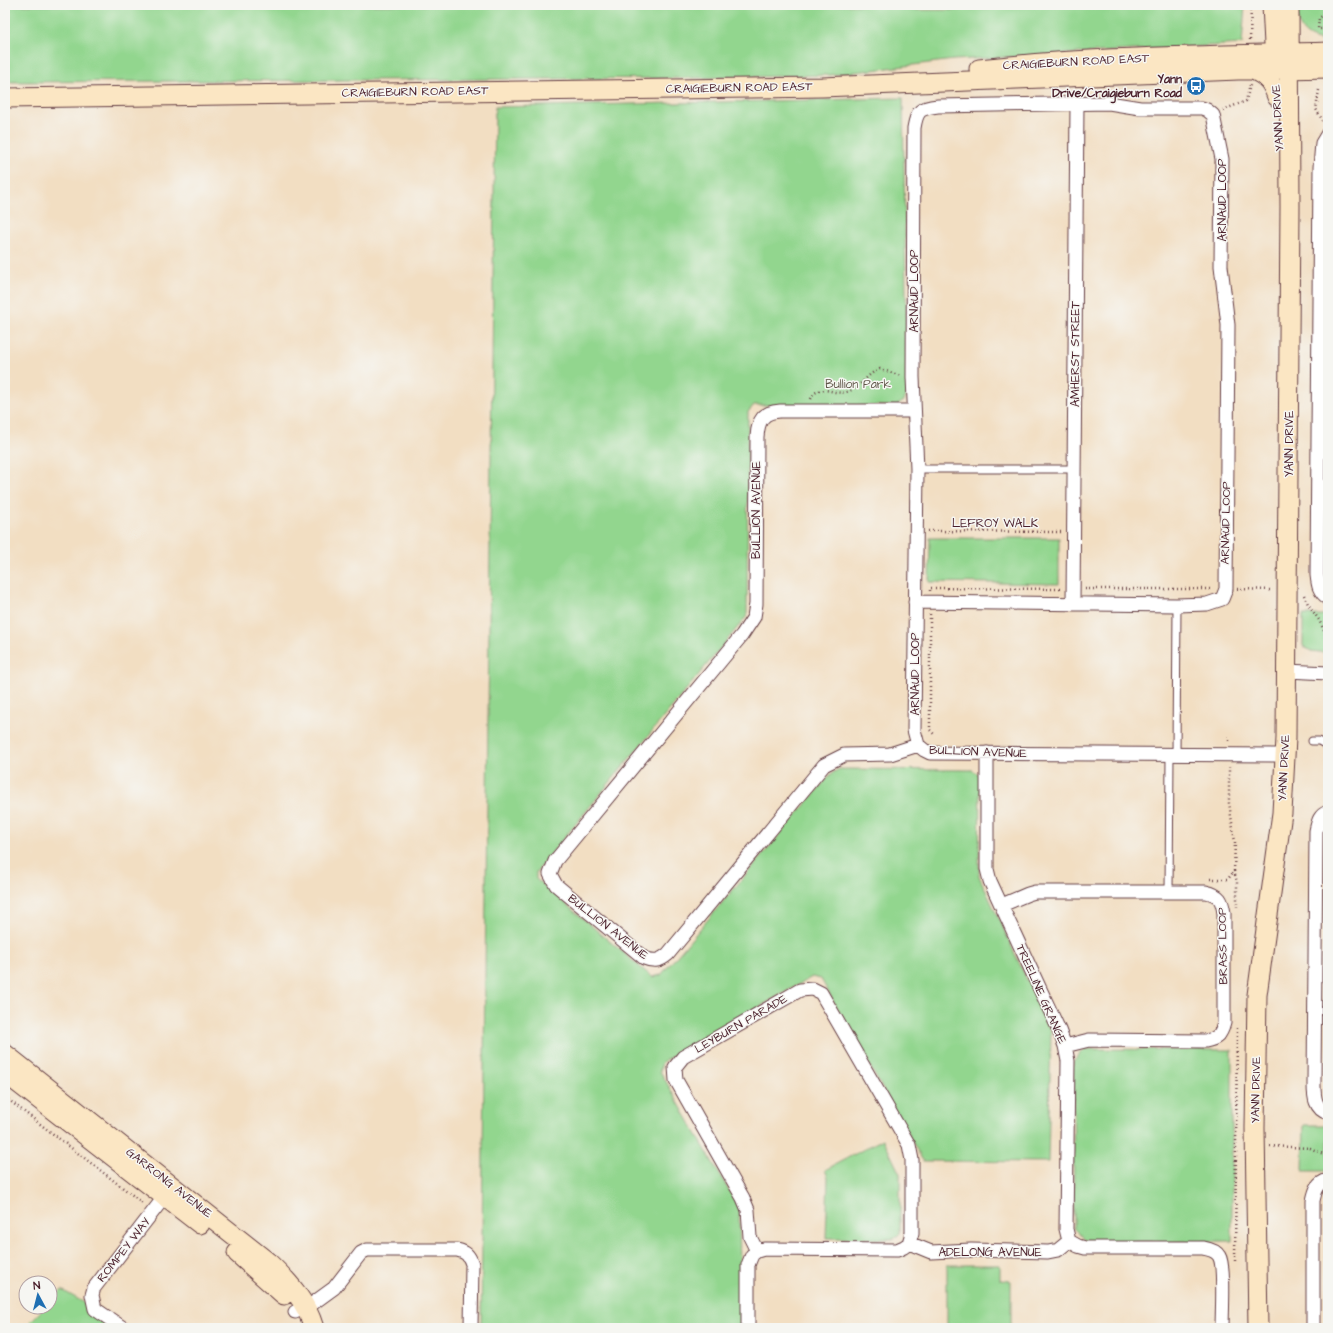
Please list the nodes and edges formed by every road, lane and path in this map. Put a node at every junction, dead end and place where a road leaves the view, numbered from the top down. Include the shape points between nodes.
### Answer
1 (1251, 5) edge
2 (1272, 5) edge
3 (1289, 5) edge
4 (1328, 12) edge
5 (1281, 27) junction
6 (1328, 29) edge
7 (1326, 60) edge
8 (1282, 61) junction
9 (1251, 64) junction
10 (1319, 90) dead end
11 (5, 98) edge
12 (1283, 98) junction
13 (1077, 103) junction
14 (1213, 115) junction
15 (1328, 127) edge
16 (1328, 133) edge
17 (1324, 254) edge
18 (913, 377) junction
19 (811, 411) junction
20 (914, 411) junction
21 (917, 469) junction
22 (1074, 469) junction
23 (916, 531) junction
24 (1074, 532) junction
25 (930, 588) dead end
26 (1328, 598) edge
27 (916, 602) junction
28 (930, 602) junction
29 (1073, 604) junction
30 (1177, 605) junction
31 (1287, 671) junction
32 (1328, 673) edge
33 (934, 735) dead end
34 (1312, 741) dead end
35 (918, 745) junction
36 (1328, 746) edge
37 (987, 753) junction
38 (1172, 755) junction
39 (1230, 755) junction
40 (1285, 755) junction
41 (1328, 812) edge
42 (1209, 879) dead end
43 (1169, 892) junction
44 (1002, 905) junction
45 (1065, 1046) junction
46 (5, 1054) edge
47 (5, 1073) edge
48 (5, 1097) edge
49 (1328, 1113) edge
50 (1255, 1145) junction
51 (1328, 1156) edge
52 (1328, 1180) edge
53 (163, 1199) junction
54 (1069, 1241) junction
55 (908, 1243) junction
56 (757, 1251) junction
57 (1235, 1265) dead end
58 (301, 1315) edge
59 (123, 1328) edge
60 (314, 1328) edge
61 (471, 1328) edge
62 (748, 1328) edge
63 (1222, 1328) edge
64 (1258, 1328) edge
65 (1312, 1328) edge

1 - 9 path
2 - 5 street
3 - 5 street
4 - 6 path via 1319,18 1318,29
5 - 7 street
5 - 8 street, YANN DRIVE
5 - 9 street
7 - 8 street, CRAIGIEBURN ROAD EAST
7 - 12 street
8 - 9 street, CRAIGIEBURN ROAD EAST
8 - 12 street, YANN DRIVE
9 - 11 street, CRAIGIEBURN ROAD EAST via 1031,63 825,87
9 - 12 street via 1265,75
9 - 14 path via 1246,101
10 - 15 path via 1316,112
12 - 31 street, YANN DRIVE via 1280,156 1290,206
13 - 14 street, ARNAUD LOOP via 1115,103 1148,108 1202,108
13 - 18 street, ARNAUD LOOP via 938,106 920,110 916,115
13 - 22 street, AMHERST STREET
14 - 30 street, ARNAUD LOOP via 1222,159 1221,266 1228,325 1226,589 1222,599 1215,603
16 - 17 street via 1320,149
17 - 26 street via 1317,575 1322,594
18 - 19 path via 876,370 860,386 847,392 819,390 813,394
18 - 20 street, ARNAUD LOOP
19 - 20 street, BULLION AVENUE
19 - 35 street, BULLION AVENUE via 773,411 761,418 758,425 756,612 751,624 555,861 551,868 552,879 644,958 662,960 824,765 844,755 890,754
20 - 21 street, ARNAUD LOOP
21 - 22 lane
21 - 23 street, ARNAUD LOOP
22 - 24 street, AMHERST STREET
23 - 24 path, LEFROY WALK
23 - 27 street, ARNAUD LOOP
24 - 29 street, AMHERST STREET
25 - 28 path
27 - 28 street, ARNAUD LOOP
27 - 35 street, ARNAUD LOOP via 914,730
28 - 29 street, ARNAUD LOOP
28 - 33 path via 930,730
29 - 30 street, ARNAUD LOOP
30 - 38 lane
31 - 32 street
31 - 40 street, YANN DRIVE
34 - 36 lane via 1319,741
35 - 37 street, BULLION AVENUE via 930,753
37 - 38 street, BULLION AVENUE
37 - 44 street, TREELINE GRANGE via 987,869
38 - 39 street, BULLION AVENUE
38 - 43 lane
39 - 40 street, BULLION AVENUE
39 - 42 path via 1229,803 1235,842 1234,871 1228,879
40 - 50 street, YANN DRIVE via 1282,813 1257,995
41 - 49 street via 1318,821 1316,831 1314,1085 1316,1103
43 - 44 street, BRASS LOOP via 1035,892
43 - 45 street, BRASS LOOP via 1214,894 1223,903 1222,1031 1218,1036 1205,1041 1089,1040
44 - 45 street, TREELINE GRANGE
45 - 54 street, TREELINE GRANGE via 1068,1060 1066,1229
46 - 53 street, GARRONG AVENUE via 33,1075
47 - 53 street, GARRONG AVENUE
48 - 53 path
50 - 51 path via 1310,1148
50 - 57 path via 1236,1146
50 - 64 street, YANN DRIVE
52 - 65 street via 1320,1183 1313,1201
53 - 58 street, GARRONG AVENUE via 242,1256
53 - 59 street, ROMPEY WAY via 94,1288 92,1295 95,1309
54 - 55 street, ADELONG AVENUE via 1058,1250 1048,1252 931,1252
54 - 63 street via 1085,1248 1203,1248 1216,1253 1220,1256 1222,1266
55 - 56 street via 904,1248 897,1250
55 - 56 street, LEYBURN PARADE via 912,1233 912,1165 909,1145 821,993 807,989 800,990 683,1057 675,1067 676,1080 747,1206 750,1237
56 - 62 street via 752,1255 748,1265
58 - 60 street, GARRONG AVENUE
58 - 61 street via 334,1288 361,1253 367,1250 457,1250 470,1256 472,1264

